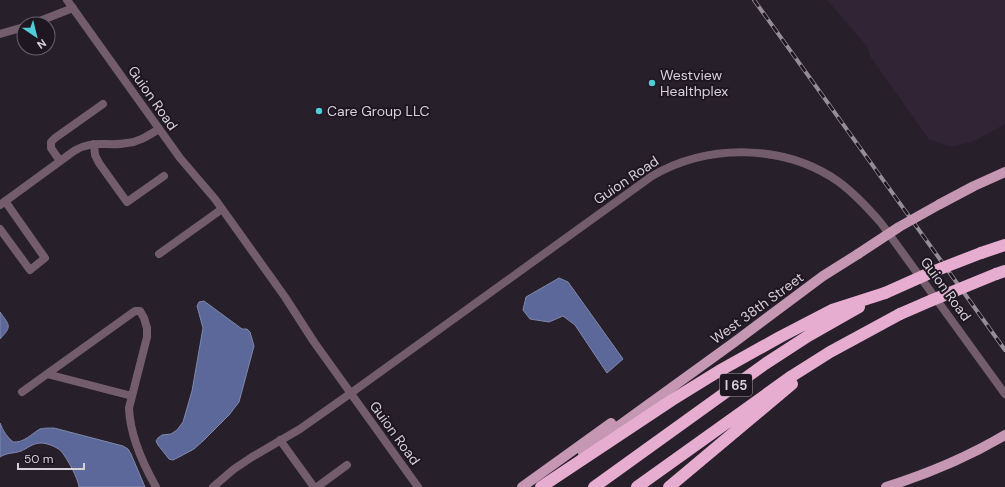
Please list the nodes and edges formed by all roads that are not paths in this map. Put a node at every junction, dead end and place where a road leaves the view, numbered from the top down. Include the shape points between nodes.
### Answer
1 (67, 0) edge
2 (73, 8) junction
3 (52, 16) edge
4 (16, 29) edge
5 (0, 34) edge
6 (103, 104) dead end
7 (159, 129) junction
8 (94, 144) junction
9 (60, 161) junction
10 (1005, 172) edge
11 (164, 176) dead end
12 (2, 203) edge
13 (222, 209) junction
14 (0, 229) edge
15 (1005, 245) edge
16 (159, 254) dead end
17 (1001, 273) edge
18 (885, 293) junction
19 (830, 352) junction
20 (47, 374) junction
21 (22, 392) dead end
22 (351, 393) junction
23 (663, 393) junction
24 (1005, 394) edge
25 (132, 396) junction
26 (1002, 436) edge
27 (280, 440) junction
28 (347, 465) dead end
29 (156, 487) edge
30 (213, 487) edge
31 (315, 487) edge
32 (418, 487) edge
33 (522, 487) edge
34 (538, 487) edge
35 (541, 487) edge
36 (594, 487) edge
37 (637, 487) edge
38 (669, 487) edge
39 (886, 487) edge

1 - 2 street, Guion Road
2 - 3 street
2 - 7 street, Guion Road
4 - 5 street
6 - 9 street via 51,142 51,148
7 - 8 street via 129,143
7 - 13 street, Guion Road
8 - 9 street via 80,147
8 - 11 street via 99,163 127,202
9 - 12 street
10 - 23 main road, West 38th Street, bridge via 940,204 823,276
12 - 14 street via 45,258 30,270
13 - 16 street
13 - 22 street, Guion Road
15 - 18 highway, I 65, bridge via 932,272
17 - 19 highway, I 65, bridge via 900,314
18 - 35 highway via 832,310 718,371
18 - 36 highway, I 65 via 770,360
19 - 37 highway, I 65 via 769,392
19 - 38 highway
20 - 21 street
20 - 25 street
20 - 25 street via 138,310 146,324 147,337
22 - 24 street, Guion Road via 652,176 672,165 699,157 750,152 791,159 816,169 839,182 860,200 881,223
22 - 27 street
22 - 32 street, Guion Road
23 - 33 main road via 615,421
23 - 34 main road, West 38th Street
25 - 29 street via 130,414 134,434 148,473
26 - 39 main road via 943,466
27 - 30 street via 234,469
27 - 31 street
28 - 31 street

